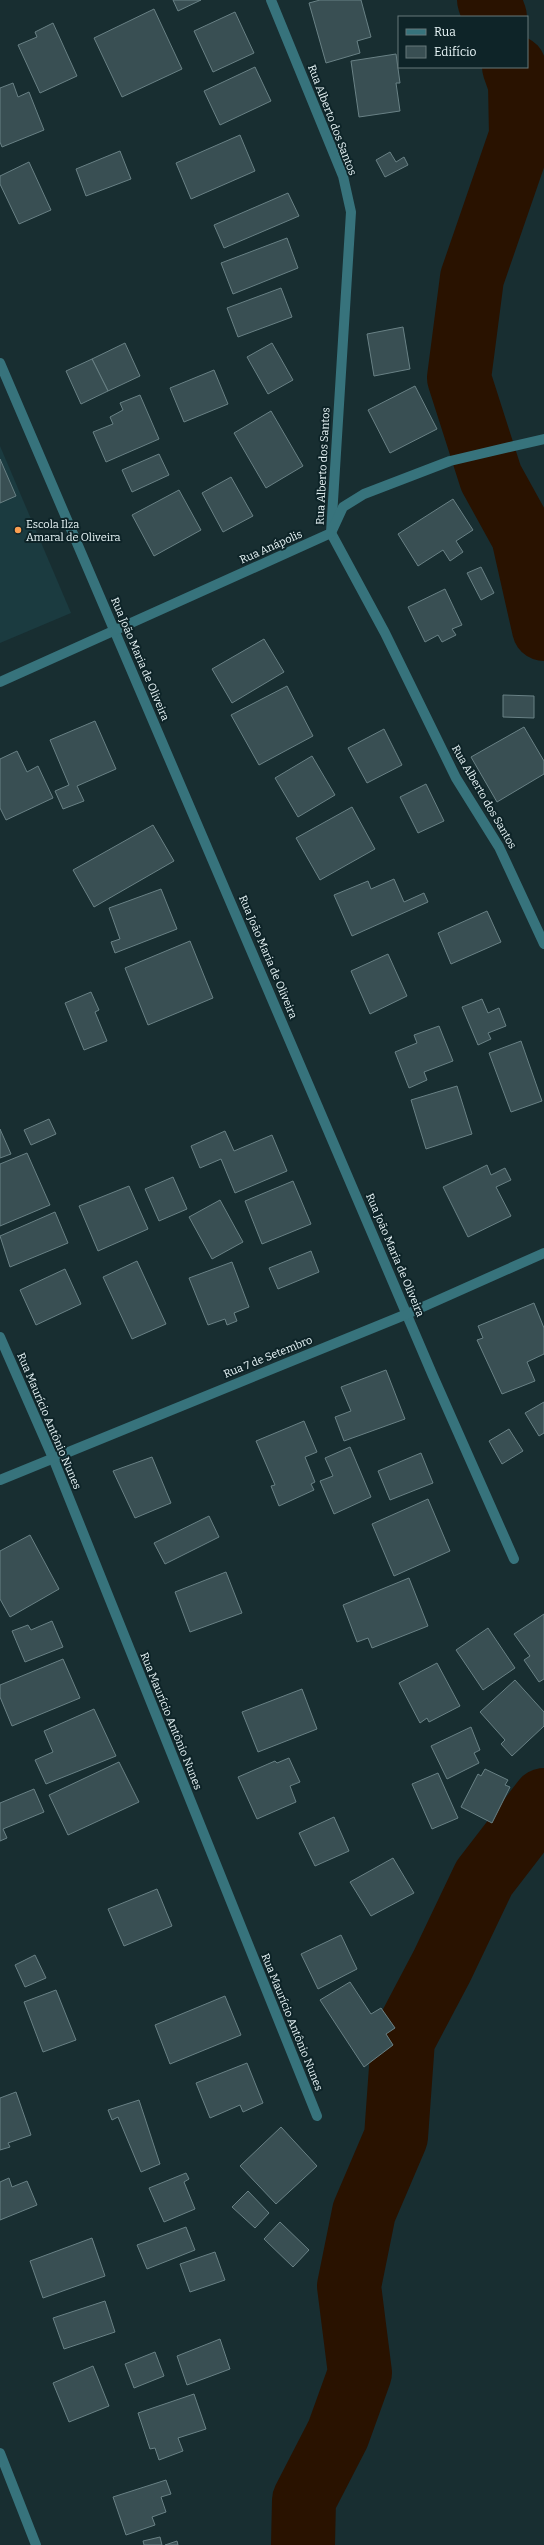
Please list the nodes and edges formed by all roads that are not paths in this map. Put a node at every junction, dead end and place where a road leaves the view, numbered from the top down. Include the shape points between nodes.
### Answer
1 (271, 0) edge
2 (0, 363) edge
3 (544, 439) edge
4 (331, 533) junction
5 (115, 631) junction
6 (0, 682) edge
7 (544, 944) edge
8 (544, 1253) edge
9 (407, 1314) junction
10 (0, 1337) edge
11 (53, 1458) junction
12 (0, 1480) edge
13 (514, 1559) dead end
14 (317, 2116) dead end
15 (0, 2453) edge
16 (36, 2545) edge

1 - 4 street, Rua Alberto dos Santos via 343,176 351,212
2 - 5 street, Rua João Maria de Oliveira
3 - 4 street via 450,461 364,494 343,508
4 - 5 street, Rua Anápolis
4 - 7 street, Rua Alberto dos Santos via 385,634 456,778 499,847
5 - 6 street, Rua Anápolis
5 - 9 street, Rua João Maria de Oliveira
8 - 9 street, Rua 7 de Setembro
9 - 11 street, Rua 7 de Setembro
9 - 13 street, Rua João Maria de Oliveira
10 - 11 street, Rua Maurício Antônio Nunes
11 - 12 street, Rua 7 de Setembro
11 - 14 street, Rua Maurício Antônio Nunes
15 - 16 street

